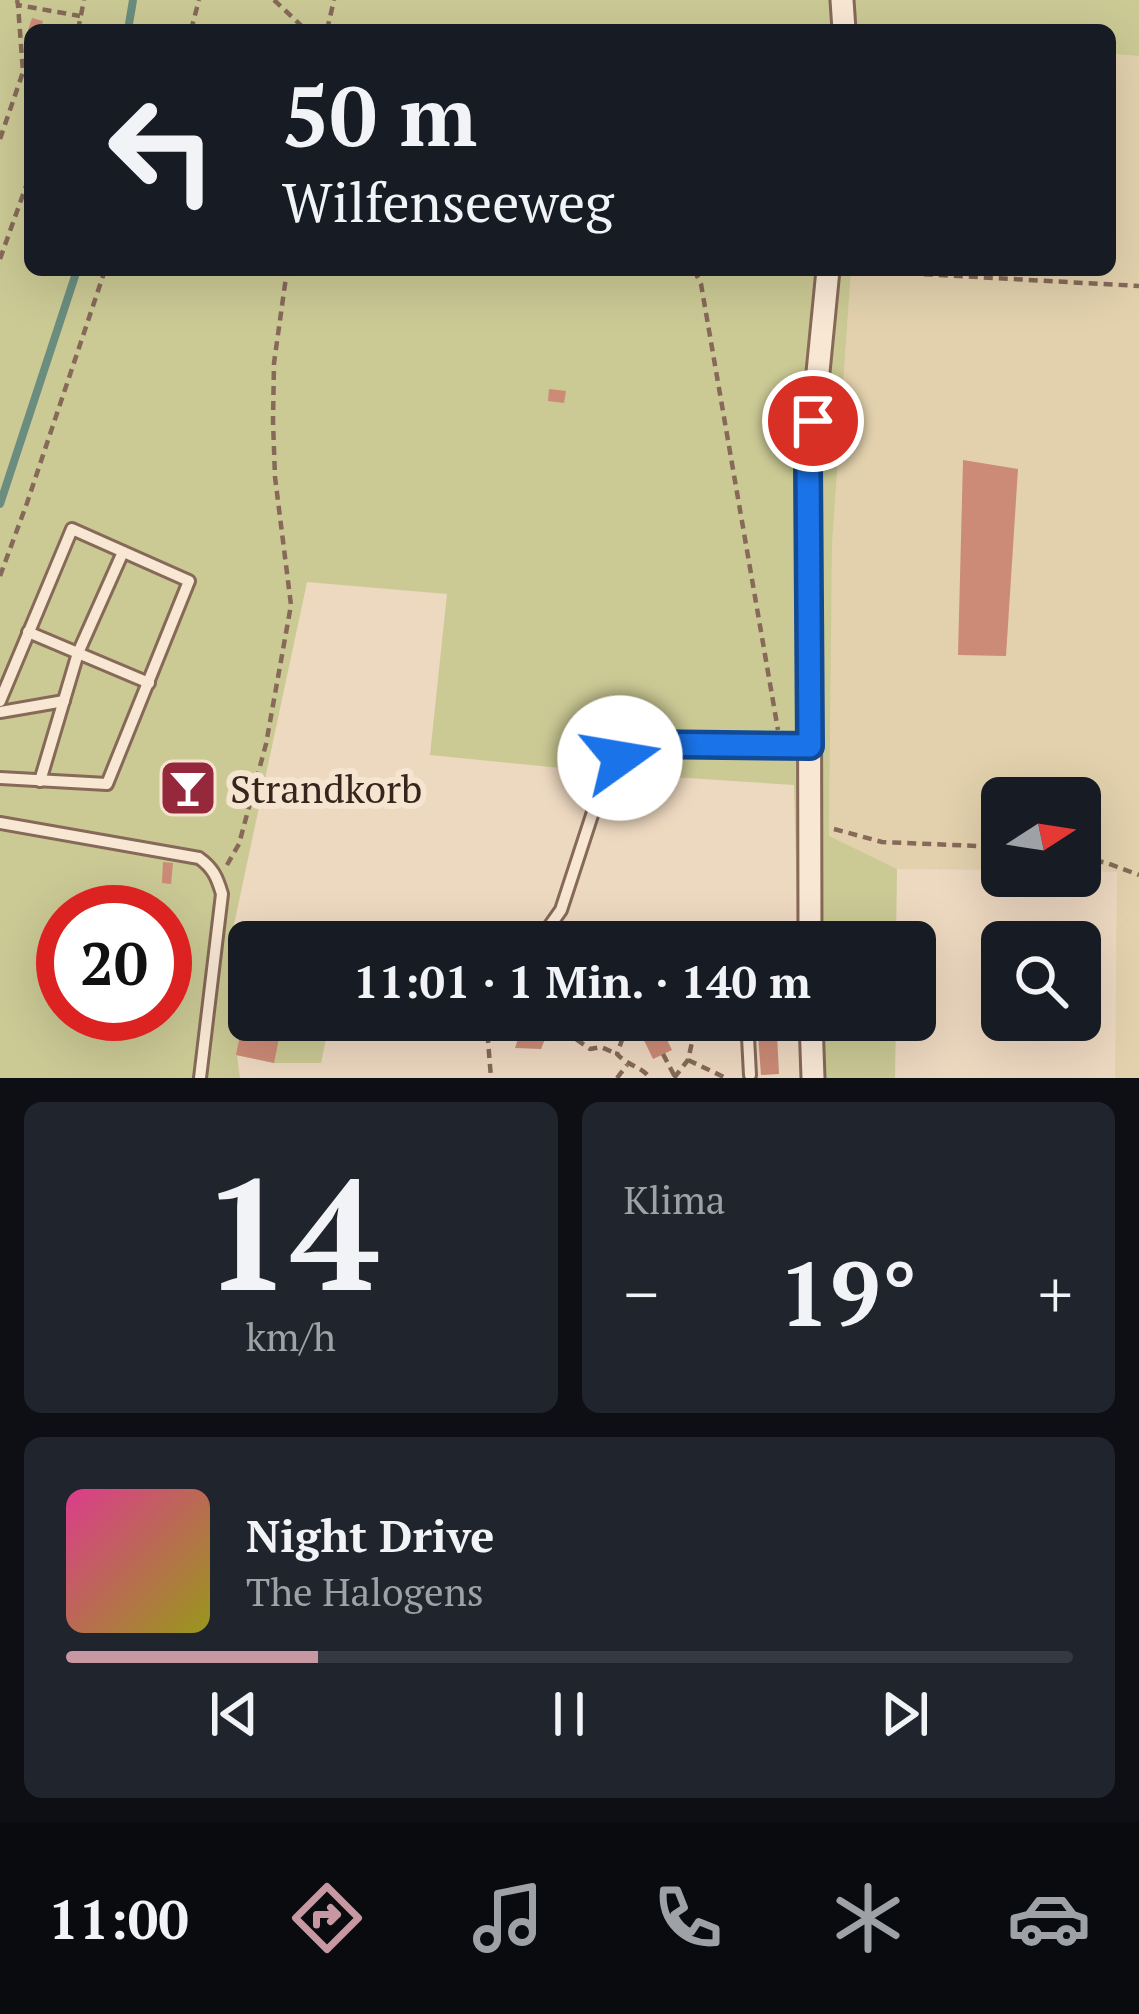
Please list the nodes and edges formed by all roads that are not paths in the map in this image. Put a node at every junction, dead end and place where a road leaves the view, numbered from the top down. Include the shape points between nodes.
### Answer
1 (828, 276) edge
2 (123, 552) junction
3 (28, 632) junction
4 (79, 653) junction
5 (149, 683) junction
6 (0, 701) edge
7 (64, 701) junction
8 (0, 712) edge
9 (810, 746) junction
10 (0, 778) edge
11 (40, 781) junction
12 (0, 823) edge
13 (553, 921) edge
14 (810, 921) edge
15 (748, 1041) edge
16 (812, 1041) edge
17 (750, 1076) edge
18 (200, 1078) edge
19 (813, 1078) edge

1 - 9 street via 808,464
2 - 3 lane via 73,529
2 - 4 lane
2 - 5 lane via 190,581
3 - 4 lane
3 - 6 lane
4 - 5 lane
4 - 7 lane
5 - 11 lane via 107,784
7 - 8 lane
7 - 11 lane
9 - 13 lane via 642,744 620,758
9 - 14 street
10 - 11 lane
12 - 18 lane via 199,858 217,876 222,894
15 - 17 lane
16 - 19 street

